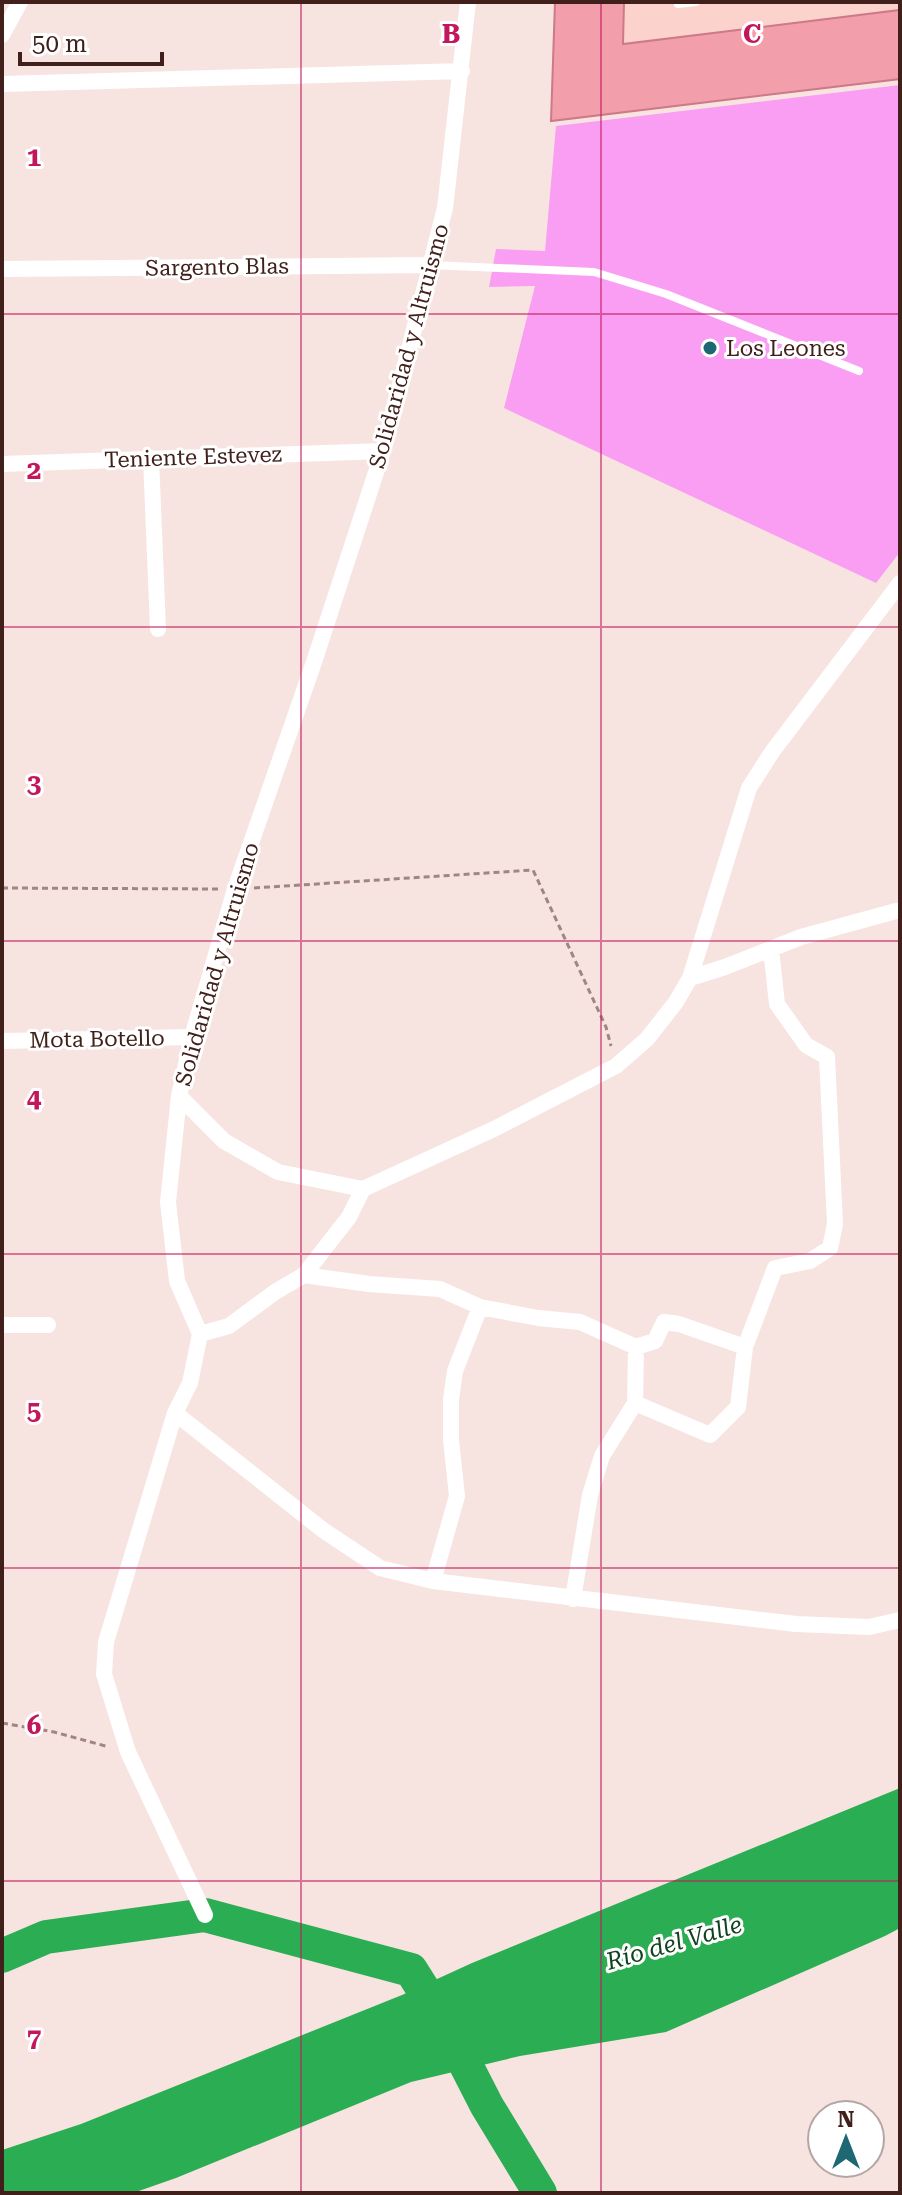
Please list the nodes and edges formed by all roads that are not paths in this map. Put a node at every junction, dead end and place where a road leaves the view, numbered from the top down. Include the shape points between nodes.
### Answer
1 (20, 2) edge
2 (468, 2) edge
3 (678, 2) edge
4 (696, 2) edge
5 (2, 35) edge
6 (462, 71) junction
7 (2, 84) edge
8 (431, 265) junction
9 (2, 269) edge
10 (859, 371) dead end
11 (383, 451) junction
12 (151, 458) junction
13 (2, 464) edge
14 (900, 583) edge
15 (158, 629) dead end
16 (896, 911) dead end
17 (771, 949) junction
18 (690, 978) junction
19 (192, 1037) junction
20 (2, 1041) edge
21 (179, 1096) junction
22 (363, 1189) junction
23 (304, 1275) junction
24 (480, 1307) junction
25 (2, 1325) edge
26 (48, 1325) dead end
27 (200, 1334) junction
28 (636, 1347) junction
29 (745, 1347) junction
30 (635, 1403) junction
31 (175, 1413) junction
32 (433, 1581) junction
33 (573, 1599) junction
34 (900, 1620) edge
35 (205, 1915) dead end

1 - 5 street
2 - 6 street, Solidaridad y Altruismo
3 - 4 lane
6 - 7 street
6 - 8 street, Solidaridad y Altruismo via 445,208
8 - 9 street, Sargento Blas
8 - 10 lane via 594,272 666,294
8 - 11 street, Solidaridad y Altruismo
11 - 12 street, Teniente Estevez
11 - 19 street, Solidaridad y Altruismo via 235,889
12 - 13 street, Teniente Estevez
12 - 15 street
14 - 18 street via 749,788
16 - 17 street
17 - 18 street
17 - 29 street via 777,1004 806,1045 827,1057 835,1224 830,1248 810,1261 775,1268
18 - 22 street via 647,1039 616,1066
19 - 20 street, Mota Botello
19 - 21 street, Solidaridad y Altruismo
21 - 22 street via 224,1141 278,1172
21 - 27 street, Solidaridad y Altruismo via 168,1202 177,1281
22 - 23 street via 349,1217
23 - 24 street via 440,1289
23 - 27 street via 229,1326
24 - 28 street via 580,1322
24 - 32 street via 455,1371 451,1440 457,1496
25 - 26 street
27 - 31 street via 190,1383
28 - 29 street via 655,1341 664,1322
28 - 30 street
29 - 30 street via 738,1407 710,1435
30 - 33 street via 602,1456 590,1495
31 - 32 street via 323,1530 380,1568
31 - 35 street via 106,1642 104,1674 128,1752
32 - 33 street
33 - 34 street via 796,1624 869,1627

